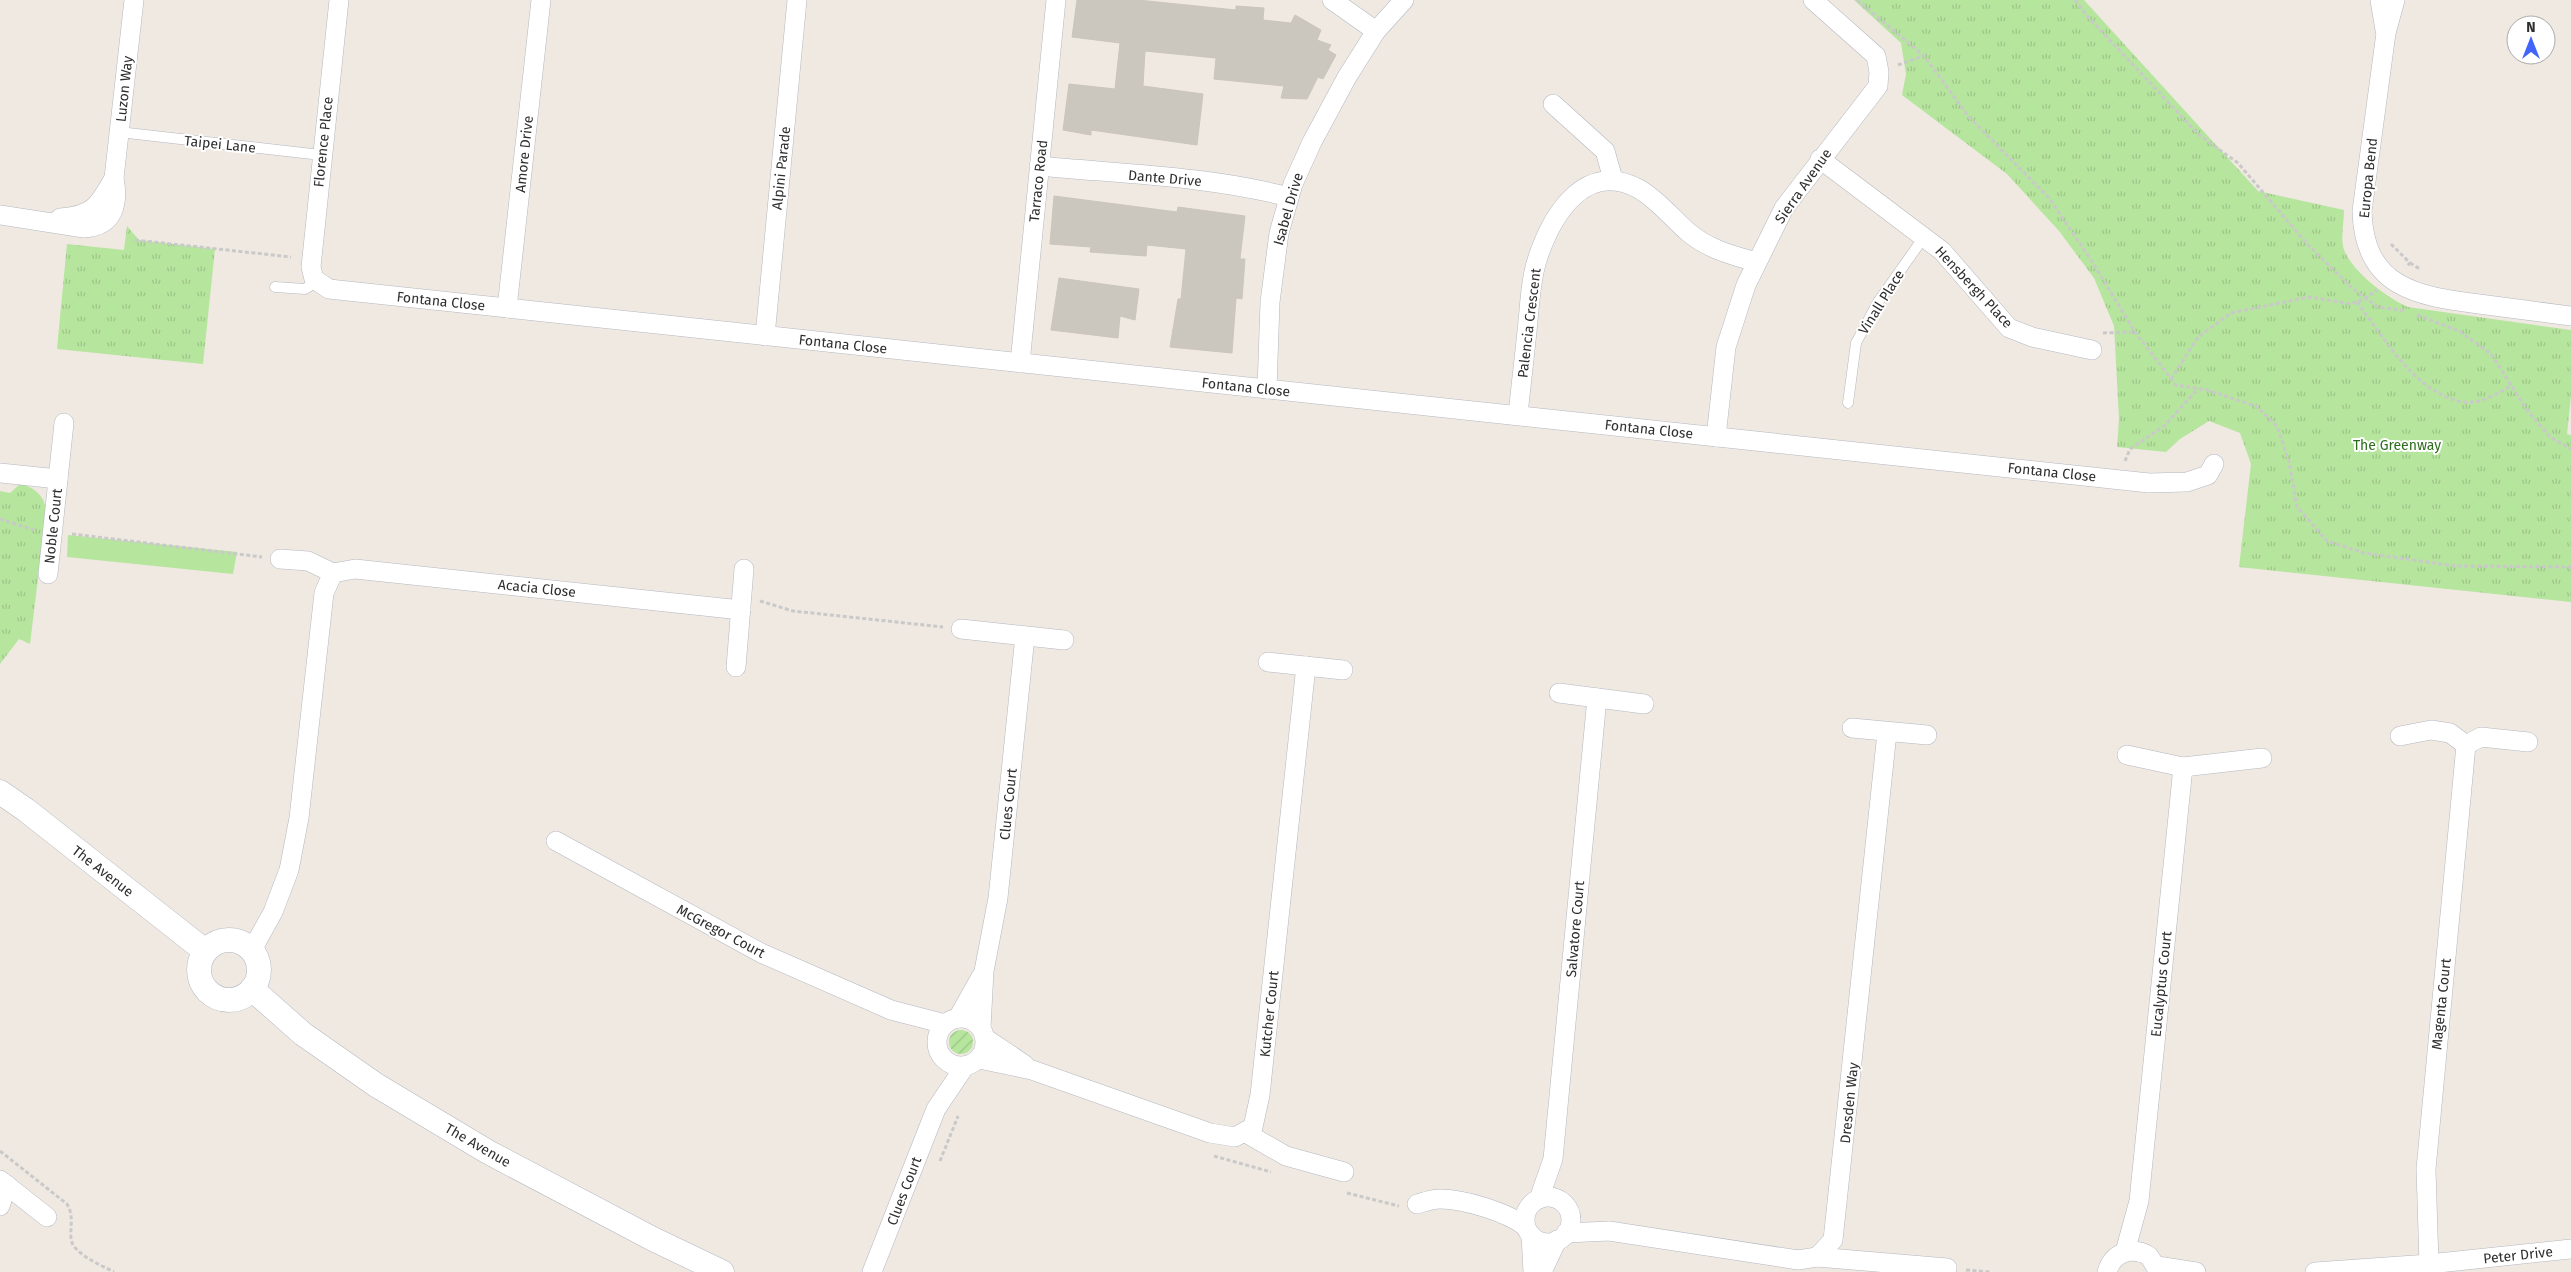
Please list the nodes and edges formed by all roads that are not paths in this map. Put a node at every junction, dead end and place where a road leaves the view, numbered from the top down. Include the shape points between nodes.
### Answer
1 (134, 0) edge
2 (339, 0) edge
3 (541, 0) edge
4 (797, 0) edge
5 (1056, 0) edge
6 (1332, 0) edge
7 (1404, 0) edge
8 (1813, 0) edge
9 (2380, 0) edge
10 (2395, 0) edge
11 (1376, 31) junction
12 (2386, 33) junction
13 (1554, 104) dead end
14 (119, 132) junction
15 (321, 155) junction
16 (1820, 159) junction
17 (1039, 166) junction
18 (1614, 179) junction
19 (1289, 197) junction
20 (0, 215) edge
21 (1924, 237) junction
22 (1756, 262) junction
23 (316, 282) junction
24 (275, 287) dead end
25 (507, 308) junction
26 (2571, 316) edge
27 (765, 336) junction
28 (2092, 350) dead end
29 (1020, 363) junction
30 (1267, 389) junction
31 (1848, 403) dead end
32 (1518, 416) junction
33 (64, 424) dead end
34 (1716, 436) junction
35 (2214, 464) dead end
36 (0, 473) edge
37 (58, 479) junction
38 (280, 559) road end
39 (744, 569) dead end
40 (333, 573) junction
41 (48, 574) dead end
42 (741, 605) junction
43 (961, 629) road end
44 (1025, 636) junction
45 (1064, 640) dead end
46 (1268, 662) dead end
47 (1306, 666) junction
48 (736, 667) dead end
49 (1343, 670) dead end
50 (1559, 693) dead end
51 (1597, 698) junction
52 (1644, 704) dead end
53 (1852, 728) dead end
54 (1886, 733) junction
55 (1928, 735) dead end
56 (2400, 736) dead end
57 (2528, 742) dead end
58 (2466, 745) junction
59 (2127, 755) dead end
60 (2262, 758) dead end
61 (2184, 767) junction
62 (0, 792) edge
63 (556, 841) dead end
64 (252, 950) junction
65 (205, 951) junction
66 (984, 971) junction
67 (252, 989) junction
68 (947, 1027) junction
69 (983, 1033) junction
70 (943, 1058) junction
71 (972, 1063) junction
72 (1032, 1070) junction
73 (936, 1109) junction
74 (1246, 1133) junction
75 (1554, 1159) junction
76 (1344, 1172) dead end
77 (4, 1182) edge
78 (2139, 1201) junction
79 (1534, 1202) junction
80 (0, 1206) edge
81 (1410, 1206) road end
82 (1565, 1207) junction
83 (1489, 1208) junction
84 (48, 1217) dead end
85 (1528, 1230) junction
86 (1609, 1230) junction
87 (1562, 1237) junction
88 (2571, 1248) edge
89 (2126, 1252) junction
90 (1817, 1257) junction
91 (2153, 1264) edge
92 (2429, 1264) junction
93 (1946, 1268) dead end
94 (722, 1272) edge
95 (872, 1272) edge
96 (1534, 1272) edge
97 (1542, 1272) edge
98 (2108, 1272) edge
99 (2196, 1272) edge
100 (2315, 1272) edge

1 - 14 street, Luzon Way
2 - 15 street, Florence Place
3 - 25 street, Amore Drive
4 - 27 street, Alpini Parade
5 - 17 street, Tarraco Road
6 - 11 street
7 - 11 street, Isabel Drive
8 - 16 street, Sierra Avenue via 1876,56 1879,72 1878,86
9 - 12 street, Europa Bend
10 - 12 street, Europa Bend
11 - 19 street, Isabel Drive via 1312,142
12 - 26 street, Europa Bend via 2362,211 2373,258 2391,279 2429,297
13 - 18 street via 1604,151
14 - 15 lane, Taipei Lane
14 - 20 street, Luzon Way via 114,178 97,217 34,219
15 - 23 street, Florence Place via 312,259 312,276
16 - 21 street, Hensbergh Place
16 - 22 street, Sierra Avenue via 1784,208
17 - 19 street, Dante Drive via 1214,182 1252,187
17 - 29 street, Tarraco Road
18 - 22 street via 1640,190 1711,248
18 - 32 street, Palencia Crescent via 1596,182 1576,192 1554,220 1537,258
19 - 30 street, Isabel Drive via 1279,233 1270,302
21 - 28 street, Hensbergh Place via 1942,251 2010,328 2032,337
21 - 31 lane, Vinall Place via 1878,302 1856,343
22 - 34 street, Sierra Avenue via 1737,308 1726,347
23 - 24 lane via 306,289
23 - 25 street, Fontana Close via 334,290
25 - 27 street, Fontana Close
27 - 29 street, Fontana Close
29 - 30 street, Fontana Close
30 - 32 street, Fontana Close
32 - 34 street, Fontana Close
33 - 37 street, Noble Court
34 - 35 street, Fontana Close via 2149,483 2187,482 2208,475
36 - 37 street, Noble Court
37 - 41 street, Noble Court
38 - 40 street via 308,561
39 - 42 street
40 - 42 street, Acacia Close via 355,569
40 - 64 street via 324,593 299,818 289,870 273,912
42 - 48 street
43 - 44 street
44 - 45 street
44 - 66 street, Clues Court via 998,898
46 - 47 street
47 - 49 street
47 - 74 street, Kutcher Court via 1260,1095 1256,1120
50 - 51 street
51 - 52 street
51 - 75 street, Salvatore Court
53 - 54 street
54 - 55 street
54 - 90 street, Dresden Way via 1838,1212 1833,1240
56 - 58 street via 2431,730 2450,733
57 - 58 street via 2481,737
58 - 92 street, Magenta Court via 2426,1169
59 - 61 street
60 - 61 street
61 - 78 street, Eucalyptus Court
62 - 65 street, The Avenue
63 - 68 street, McGregor Court via 762,953 891,1010
64 - 65 street via 246,944 228,940 220,941
64 - 67 street via 259,965 257,982
65 - 67 street via 199,970 201,981 210,993 224,999 235,999
66 - 68 street, Clues Court
66 - 69 street, Clues Court
67 - 94 street, The Avenue via 304,1034 385,1090 488,1152
68 - 69 street via 971,1020
68 - 70 street via 938,1049
69 - 71 street via 986,1045
69 - 72 street
70 - 71 street via 957,1066
70 - 73 street, Clues Court
71 - 72 street
71 - 73 street, Clues Court
72 - 74 street via 1210,1133 1235,1137
73 - 95 street, Clues Court
74 - 76 street via 1286,1156
75 - 79 street, Salvatore Court
75 - 82 street, Salvatore Court
77 - 80 street
77 - 84 street
78 - 89 street, Eucalyptus Court
78 - 91 street, Eucalyptus Court
79 - 82 street via 1554,1197
79 - 83 street via 1515,1208
79 - 85 street via 1526,1212
81 - 83 street via 1440,1199
82 - 86 street
82 - 87 street via 1569,1226
83 - 85 street via 1513,1217
85 - 87 street via 1543,1242
85 - 96 street
86 - 87 street
86 - 90 street via 1798,1260
87 - 97 street
88 - 92 street, Peter Drive
89 - 91 street
89 - 98 street via 2111,1262
90 - 93 street
91 - 99 street
92 - 100 street, Peter Drive

